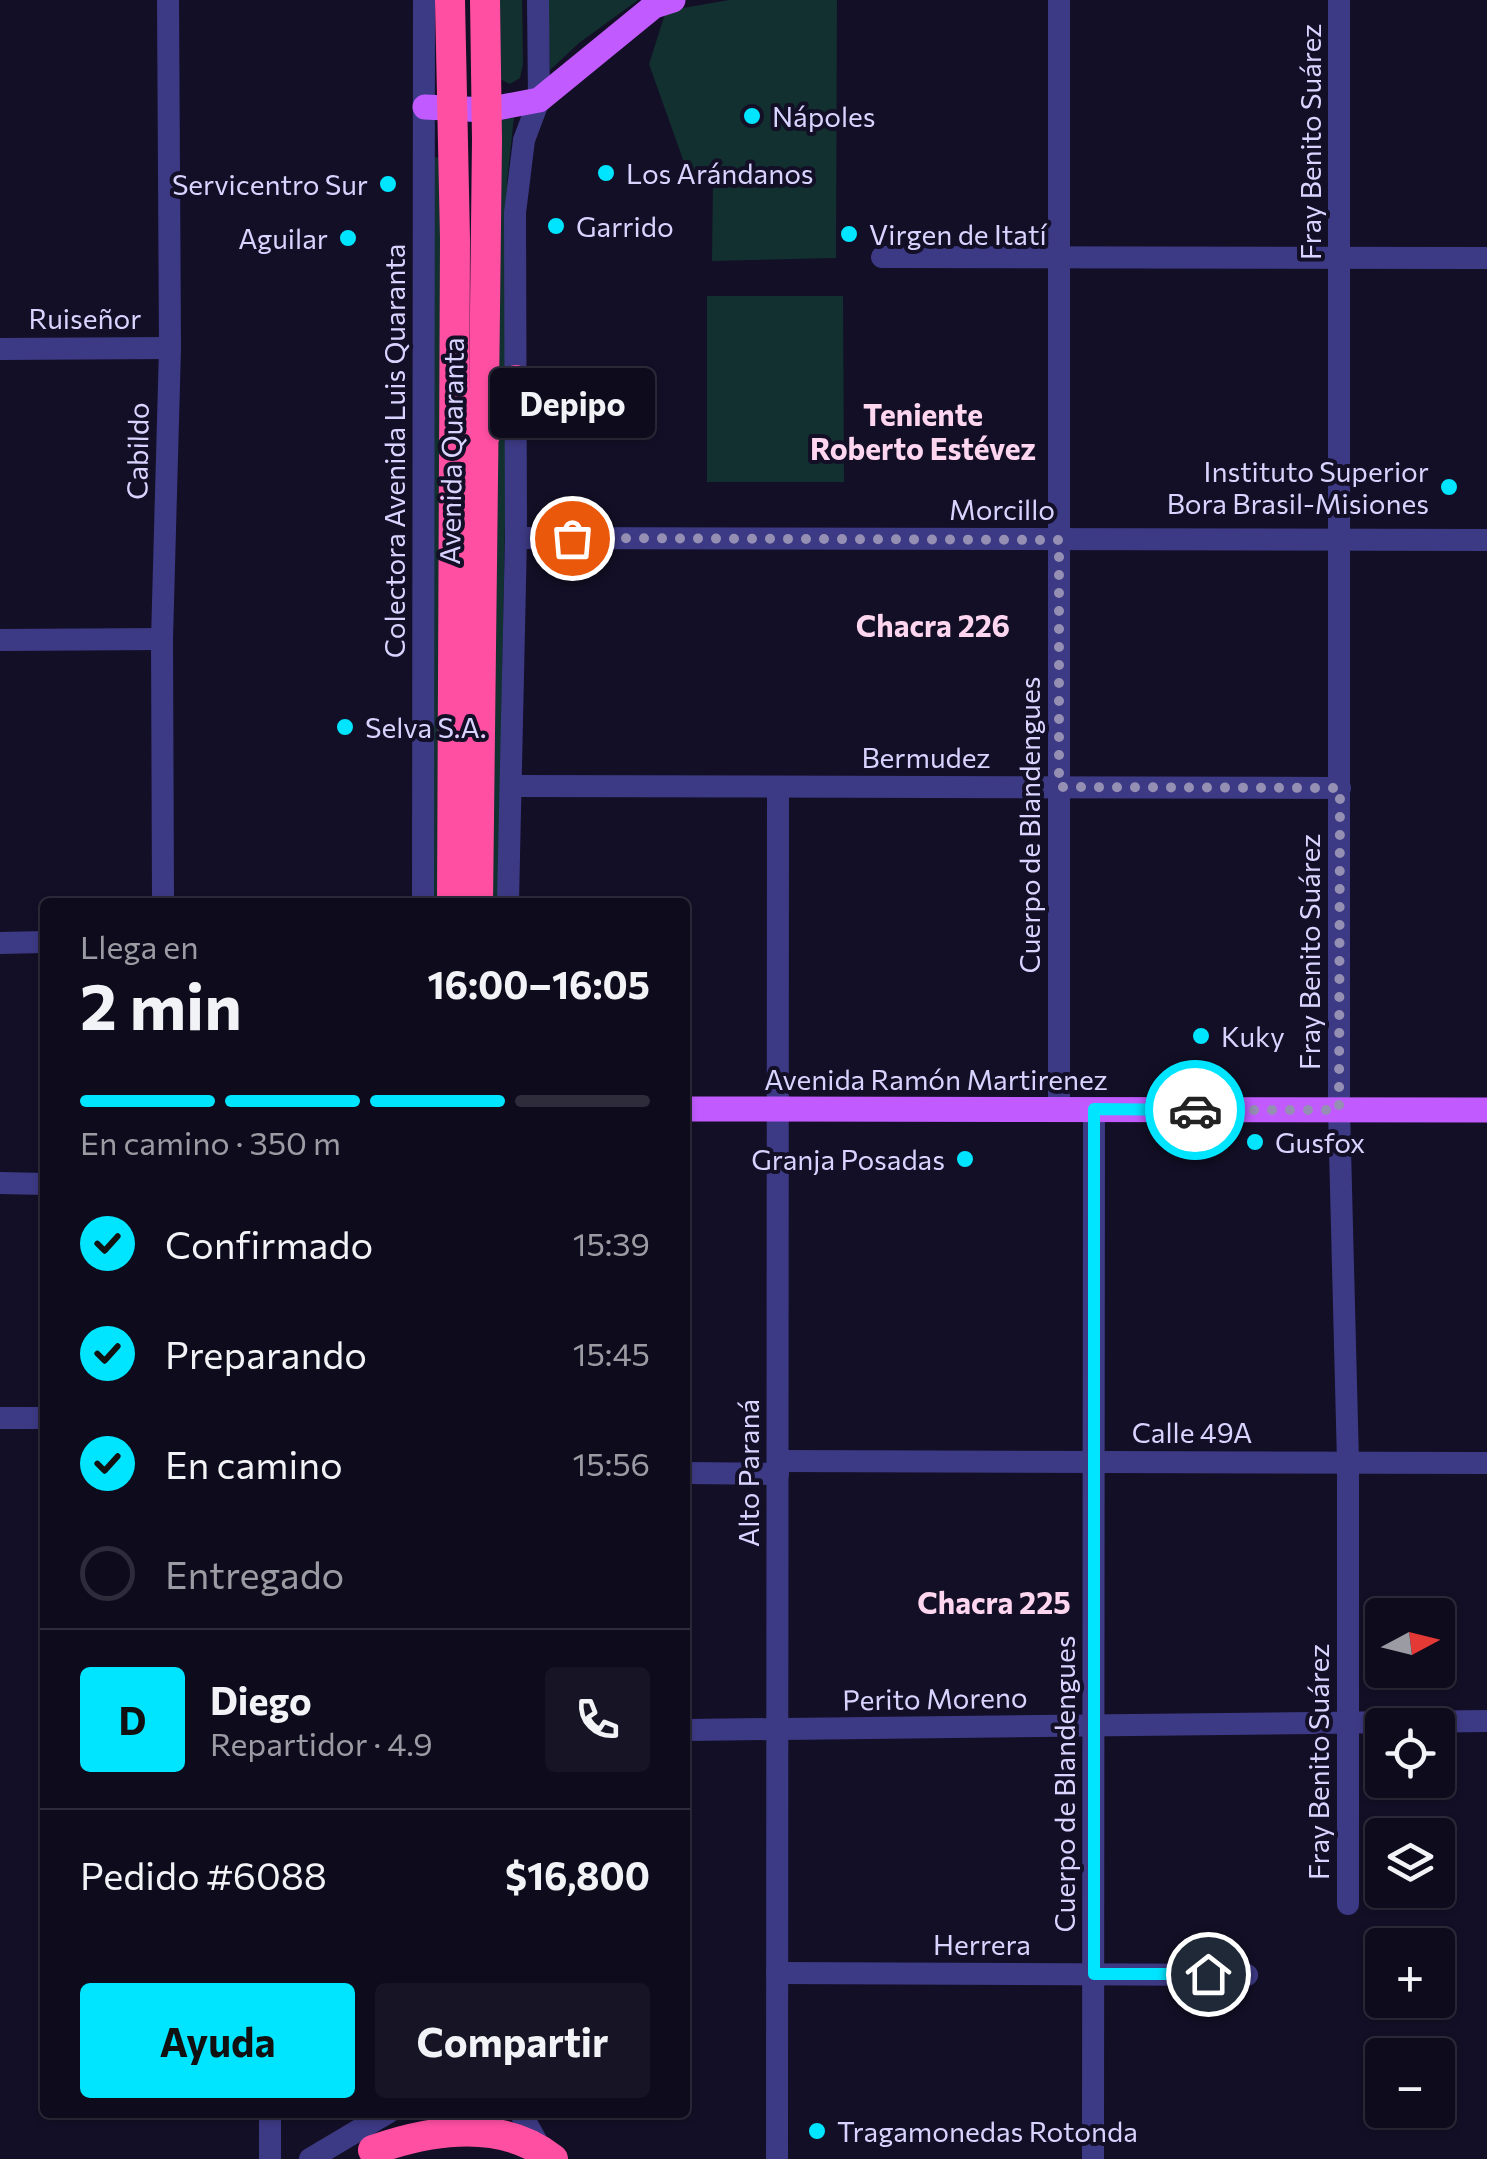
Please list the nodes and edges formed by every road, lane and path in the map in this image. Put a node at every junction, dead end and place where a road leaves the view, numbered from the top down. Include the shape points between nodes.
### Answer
1 (168, 0) edge
2 (424, 0) edge
3 (450, 0) edge
4 (485, 0) edge
5 (538, 0) edge
6 (673, 0) edge
7 (1059, 0) edge
8 (1340, 0) edge
9 (539, 100) junction
10 (438, 108) junction
11 (486, 110) junction
12 (882, 257) dead end
13 (1059, 258) junction
14 (1340, 258) junction
15 (1487, 258) edge
16 (170, 348) junction
17 (0, 349) edge
18 (516, 380) junction
19 (484, 438) junction
20 (516, 538) junction
21 (1059, 540) junction
22 (1340, 540) junction
23 (1487, 540) edge
24 (0, 640) edge
25 (162, 640) junction
26 (512, 786) junction
27 (778, 787) junction
28 (1059, 787) junction
29 (1340, 788) junction
30 (163, 898) edge
31 (423, 898) edge
32 (452, 898) edge
33 (478, 898) edge
34 (508, 898) edge
35 (40, 942) edge
36 (0, 943) edge
37 (690, 1108) edge
38 (778, 1109) junction
39 (1059, 1109) junction
40 (1094, 1109) junction
41 (1339, 1110) junction
42 (1487, 1110) edge
43 (0, 1183) edge
44 (40, 1184) edge
45 (0, 1418) edge
46 (40, 1418) edge
47 (1094, 1462) junction
48 (1348, 1462) junction
49 (1487, 1463) edge
50 (778, 1468) junction
51 (690, 1473) edge
52 (1487, 1721) edge
53 (1348, 1724) junction
54 (1094, 1725) junction
55 (690, 1730) edge
56 (778, 1731) junction
57 (1348, 1904) dead end
58 (777, 1973) junction
59 (1094, 1974) junction
60 (1247, 1974) dead end
61 (270, 2118) edge
62 (379, 2118) edge
63 (407, 2118) edge
64 (508, 2118) edge
65 (523, 2118) edge
66 (543, 2152) edge
67 (365, 2157) edge
68 (270, 2159) edge
69 (310, 2159) edge
70 (777, 2159) edge
71 (1093, 2159) edge

1 - 16 street, Cabildo
2 - 10 street, Colectora Avenida Luis Quaranta
3 - 10 highway, Avenida Quaranta
4 - 11 highway, Avenida Quaranta
5 - 9 street
6 - 9 main road via 654,6
7 - 13 street, Cuerpo de Blandengues
8 - 14 street, Fray Benito Suárez
9 - 11 main road
9 - 18 street via 524,140 515,213
10 - 11 main road
10 - 31 street, Colectora Avenida Luis Quaranta
10 - 32 highway, Avenida Quaranta via 454,239
11 - 19 highway, Avenida Quaranta
12 - 13 street
13 - 14 street
13 - 21 street, Cuerpo de Blandengues
14 - 15 street
14 - 22 street, Fray Benito Suárez
16 - 17 street, Ruiseñor
16 - 25 street, Cabildo
18 - 19 highway
18 - 20 street
19 - 33 highway, Avenida Quaranta
20 - 21 street, Morcillo
20 - 26 street
21 - 22 street, Morcillo
21 - 28 street, Cuerpo de Blandengues
22 - 23 street, Morcillo
22 - 29 street, Fray Benito Suárez
24 - 25 street
25 - 30 street, Cabildo
26 - 27 street, Bermudez
26 - 34 street
27 - 28 street, Bermudez
27 - 38 street, Alto Paraná
28 - 29 street, Bermudez
28 - 39 street, Cuerpo de Blandengues
29 - 41 street, Fray Benito Suárez
35 - 36 street
37 - 38 main road, Avenida Ramón Martirenez
38 - 39 main road, Avenida Ramón Martirenez
38 - 50 street, Alto Paraná
39 - 40 main road, Avenida Ramón Martirenez
40 - 41 main road, Avenida Ramón Martirenez
40 - 47 street, Cuerpo de Blandengues
41 - 42 main road, Avenida Ramón Martirenez
41 - 48 street, Fray Benito Suárez
43 - 44 street
45 - 46 street
47 - 48 street, Calle 49A
47 - 50 street, Calle 49A
47 - 54 street, Cuerpo de Blandengues
48 - 49 street, Calle 49A
48 - 53 street, Fray Benito Suárez
50 - 51 street
50 - 56 street, Alto Paraná
52 - 53 street, Perito Moreno
53 - 54 street, Perito Moreno
53 - 57 street, Fray Benito Suárez
54 - 56 street, Perito Moreno
54 - 59 street, Cuerpo de Blandengues
55 - 56 street, Perito Moreno
56 - 58 street, Alto Paraná
58 - 59 street, Herrera
58 - 70 street, Alto Paraná
59 - 60 street, Herrera
59 - 71 street, Cuerpo de Blandengues
61 - 68 street
62 - 69 street
63 - 67 highway
64 - 66 highway
65 - 66 street
66 - 67 highway via 495,2134 454,2131 412,2136

